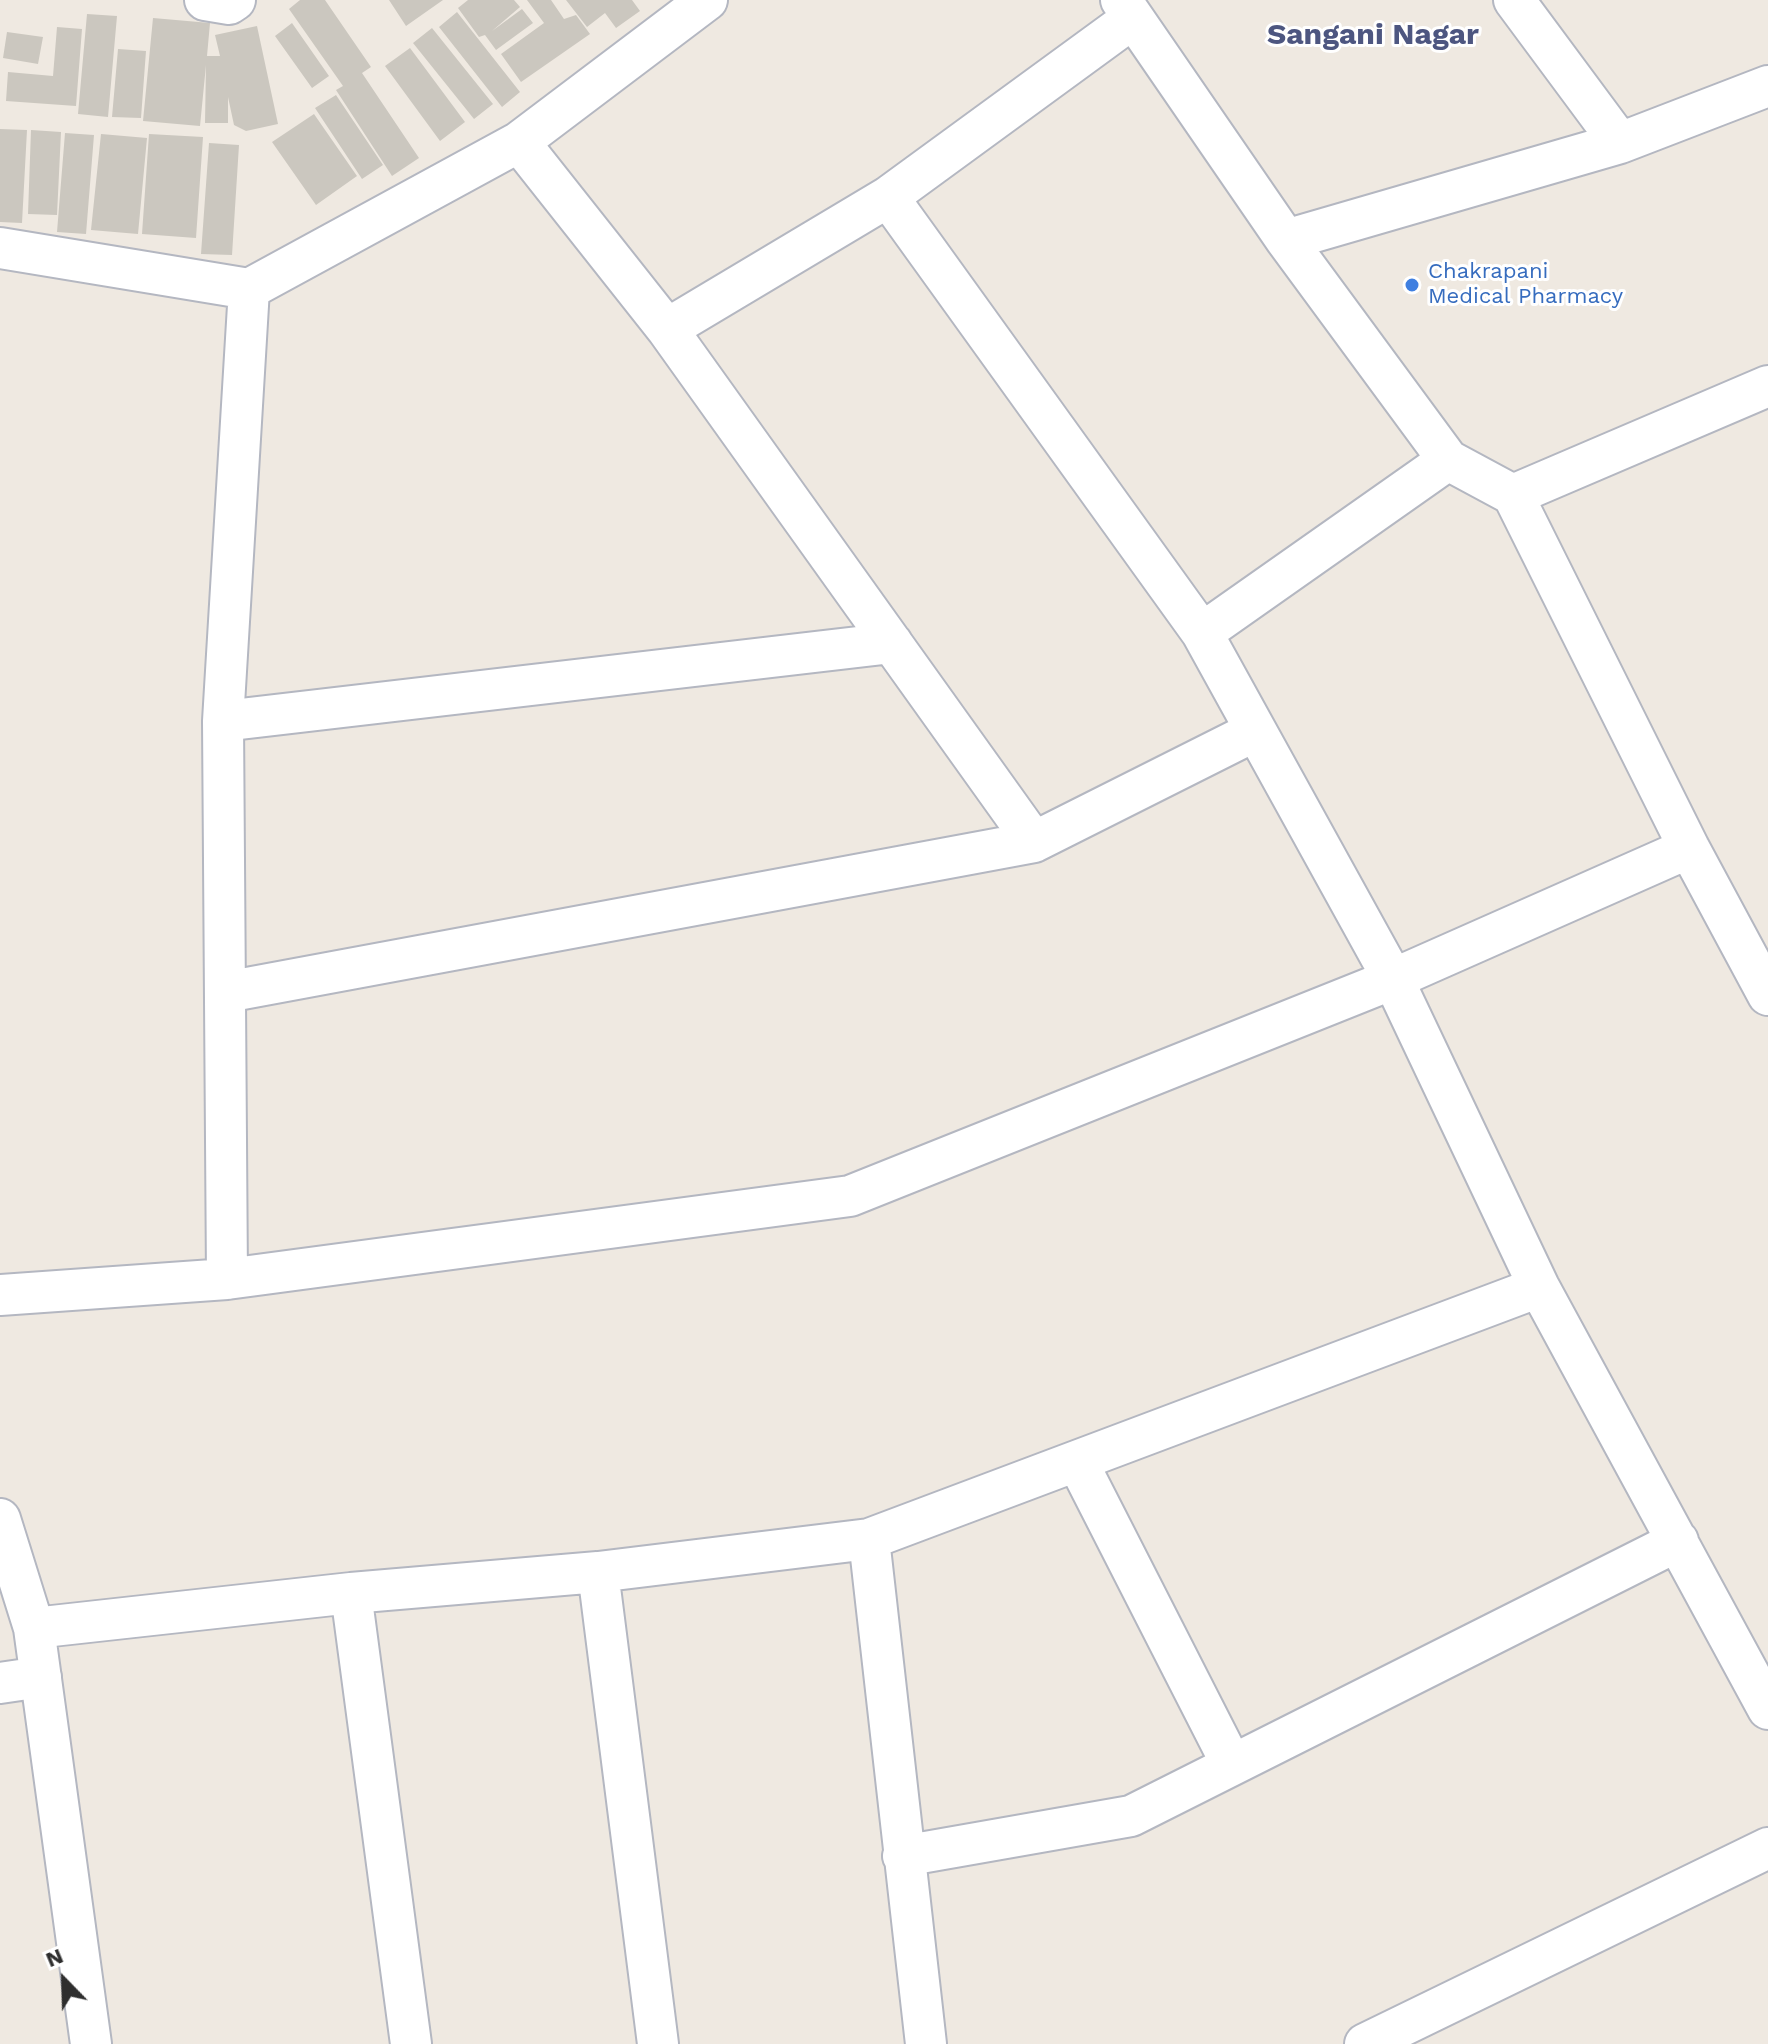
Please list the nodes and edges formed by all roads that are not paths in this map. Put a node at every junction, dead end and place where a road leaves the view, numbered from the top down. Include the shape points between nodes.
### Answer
1 (205, 0) edge
2 (235, 0) edge
3 (707, 0) edge
4 (1514, 0) edge
5 (1127, 9) edge
6 (1768, 86) edge
7 (519, 142) junction
8 (1620, 143) junction
9 (888, 197) junction
10 (1286, 240) junction
11 (0, 248) edge
12 (249, 289) junction
13 (667, 329) junction
14 (1768, 386) edge
15 (1448, 460) junction
16 (1513, 495) junction
17 (1202, 633) junction
18 (892, 643) junction
19 (223, 721) junction
20 (1255, 731) junction
21 (1034, 842) junction
22 (1689, 848) junction
23 (1393, 979) junction
24 (226, 992) junction
25 (1768, 995) edge
26 (227, 1279) junction
27 (1539, 1287) junction
28 (0, 1295) edge
29 (1077, 1461) junction
30 (0, 1519) edge
31 (869, 1539) junction
32 (1678, 1541) junction
33 (598, 1572) junction
34 (351, 1593) junction
35 (34, 1628) junction
36 (41, 1677) junction
37 (0, 1683) edge
38 (1768, 1709) edge
39 (1232, 1765) junction
40 (1768, 1848) edge
41 (903, 1856) junction
42 (91, 2044) edge
43 (411, 2044) edge
44 (658, 2044) edge
45 (926, 2044) edge
46 (1365, 2044) edge

1 - 2 street
3 - 7 street
4 - 8 street
5 - 9 street
5 - 10 street
6 - 8 street
7 - 12 street
7 - 13 street
8 - 10 street
9 - 13 street
9 - 17 street
10 - 15 street
11 - 12 street
12 - 19 street
13 - 18 street
14 - 16 street
15 - 16 street
15 - 17 street
16 - 22 street
17 - 20 street
18 - 19 street
18 - 21 street
19 - 24 street
20 - 21 street
20 - 23 street
21 - 24 street
22 - 23 street
22 - 25 street
23 - 26 street via 850,1196
23 - 27 street
24 - 26 street
26 - 28 street
27 - 29 street
27 - 32 street
29 - 31 street
29 - 39 street
30 - 35 street
31 - 33 street
31 - 41 street
32 - 38 street
32 - 39 street
33 - 34 street
33 - 44 street
34 - 35 street
34 - 43 street
35 - 36 street
36 - 37 street
36 - 42 street
39 - 41 street via 1131,1816
40 - 46 street
41 - 45 street

